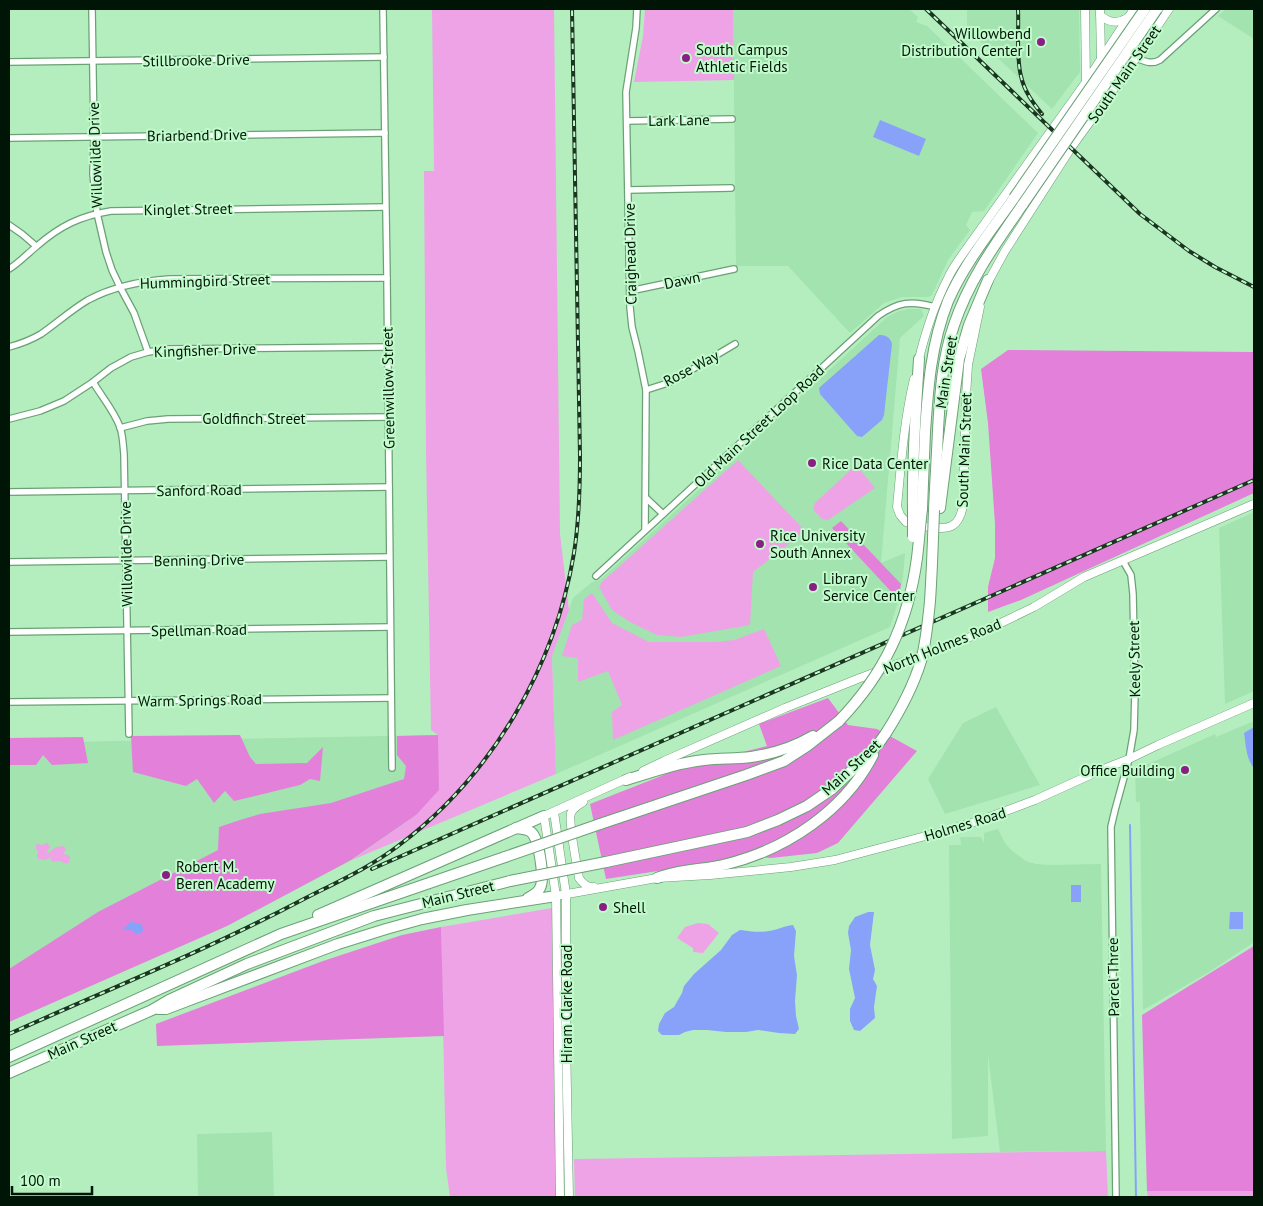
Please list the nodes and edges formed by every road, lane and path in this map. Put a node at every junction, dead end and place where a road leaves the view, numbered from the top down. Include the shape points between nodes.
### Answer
1 (92, 9) edge
2 (383, 9) edge
3 (637, 9) edge
4 (1085, 9) edge
5 (1134, 9) edge
6 (1145, 9) edge
7 (1158, 9) edge
8 (1169, 9) edge
9 (1216, 9) edge
10 (1100, 12) edge
11 (1128, 17) junction
12 (384, 57) junction
13 (1136, 58) junction
14 (1101, 59) junction
15 (93, 61) junction
16 (9, 62) edge
17 (1086, 82) junction
18 (1067, 109) junction
19 (1099, 111) junction
20 (732, 119) dead end
21 (627, 121) junction
22 (1089, 124) junction
23 (385, 133) junction
24 (94, 137) junction
25 (9, 138) edge
26 (731, 188) dead end
27 (628, 190) junction
28 (1018, 201) junction
29 (386, 207) junction
30 (97, 213) junction
31 (9, 225) edge
32 (36, 246) junction
33 (9, 269) edge
34 (734, 270) dead end
35 (387, 278) junction
36 (988, 280) junction
37 (120, 287) junction
38 (630, 291) junction
39 (935, 306) junction
40 (735, 344) dead end
41 (9, 347) edge
42 (388, 347) junction
43 (148, 352) junction
44 (919, 359) junction
45 (93, 382) junction
46 (646, 390) junction
47 (389, 417) junction
48 (9, 419) edge
49 (120, 428) junction
50 (389, 487) junction
51 (124, 491) junction
52 (9, 492) edge
53 (646, 498) junction
54 (1254, 504) edge
55 (918, 509) junction
56 (937, 510) junction
57 (663, 514) junction
58 (646, 530) junction
59 (390, 557) junction
60 (126, 561) junction
61 (1123, 561) junction
62 (9, 562) edge
63 (596, 576) dead end
64 (390, 628) junction
65 (127, 631) junction
66 (9, 632) edge
67 (391, 698) junction
68 (128, 701) junction
69 (9, 702) edge
70 (1254, 703) edge
71 (835, 723) junction
72 (129, 734) dead end
73 (879, 743) junction
74 (1129, 759) junction
75 (392, 768) dead end
76 (626, 780) junction
77 (588, 797) junction
78 (549, 814) junction
79 (516, 828) junction
80 (657, 878) junction
81 (604, 887) junction
82 (561, 895) junction
83 (525, 900) junction
84 (267, 940) junction
85 (557, 986) junction
86 (566, 986) junction
87 (152, 1010) junction
88 (9, 1058) edge
89 (558, 1072) junction
90 (567, 1072) junction
91 (9, 1073) edge
92 (559, 1155) junction
93 (568, 1155) junction
94 (560, 1197) edge
95 (569, 1197) edge
96 (1116, 1197) edge

1 - 15 street, Willowilde Drive
2 - 12 street, Greenwillow Street
3 - 21 street, Craighead Drive via 626,83
4 - 17 main road
5 - 11 main road, South Main Street
6 - 28 highway, Main Street, bridge
7 - 28 highway, Main Street, bridge
8 - 13 main road, South Main Street
9 - 13 street via 1160,60 1155,63
10 - 11 main road via 1105,19 1114,22
10 - 14 main road
11 - 14 main road, South Main Street
12 - 15 street, Stillbrooke Drive
12 - 23 street, Greenwillow Street
13 - 19 main road, South Main Street
14 - 17 main road, South Main Street
14 - 19 main road
15 - 16 street, Stillbrooke Drive
15 - 24 street, Willowilde Drive
17 - 18 main road, South Main Street
18 - 22 main road
18 - 39 main road, South Main Street via 966,248 948,276
19 - 22 main road, South Main Street
20 - 21 street, Lark Lane
21 - 27 street, Craighead Drive
22 - 36 main road, South Main Street
23 - 24 street, Briarbend Drive
23 - 29 street, Greenwillow Street
24 - 25 street, Briarbend Drive
24 - 30 street, Willowilde Drive
26 - 27 street
27 - 38 street, Craighead Drive
28 - 55 highway, Main Street via 958,281 940,324 928,387
28 - 56 highway, Main Street via 971,283 947,349 941,389
29 - 30 street, Kinglet Street
29 - 35 street, Greenwillow Street
30 - 32 street, Kinglet Street via 64,226
30 - 37 street, Willowilde Drive via 106,252
31 - 32 street
32 - 33 street, Kinglet Street
34 - 38 street, Dawn
35 - 37 street, Hummingbird Street via 153,280
35 - 42 street, Greenwillow Street
36 - 44 main road, South Main Street via 968,365 963,506 961,516 950,528 906,522 897,507 907,409
36 - 56 highway via 959,359
37 - 41 street, Hummingbird Street via 87,301 31,340
37 - 43 street, Willowilde Drive via 134,313
38 - 46 street, Craighead Drive via 632,327
39 - 44 main road, South Main Street
39 - 57 street, Old Main Street Loop Road via 904,303 878,316
40 - 46 street, Rose Way via 671,382
42 - 43 street, Kingfisher Drive via 169,349
42 - 47 street, Greenwillow Street
43 - 45 street, Kingfisher Drive via 121,362
44 - 55 highway via 914,445
45 - 48 street, Kingfisher Drive via 53,406
45 - 49 street, Willowilde Drive
46 - 53 street, Craighead Drive
47 - 49 street, Goldfinch Street via 168,419
47 - 50 street, Greenwillow Street
49 - 51 street, Willowilde Drive
50 - 51 street, Sanford Road
50 - 59 street, Greenwillow Street
51 - 52 street, Sanford Road
51 - 60 street, Willowilde Drive
53 - 57 street
53 - 58 street, Craighead Drive
54 - 61 main road, North Holmes Road
55 - 71 highway, Main Street, bridge via 912,588 901,625 876,676
56 - 73 highway, Main Street, bridge via 928,626 921,660 907,698
57 - 58 street, Old Main Street Loop Road
58 - 63 street, Old Main Street Loop Road
59 - 60 street, Benning Drive
59 - 64 street, Greenwillow Street
60 - 62 street, Benning Drive
60 - 65 street, Willowilde Drive
61 - 74 street, Keely Street via 1131,576 1134,594 1134,730
61 - 76 main road, North Holmes Road via 1084,577 1034,607 978,634 785,708
64 - 65 street, Spellman Road
64 - 67 street, Greenwillow Street
65 - 66 street, Spellman Road
65 - 68 street, Willowilde Drive
67 - 68 street, Warm Springs Road
67 - 75 street, Greenwillow Street
68 - 69 street, Warm Springs Road
68 - 72 street, Willowilde Drive
70 - 74 main road, Holmes Road
71 - 76 highway via 806,740 765,754 683,763
71 - 84 highway, Main Street, bridge via 784,761
73 - 80 highway via 856,782 819,820 800,833 728,864 673,872
73 - 87 highway, Main Street, bridge via 847,776 807,806 747,832 510,882 374,916 247,964
74 - 80 main road, Holmes Road via 987,818 835,860 791,867
74 - 96 street, Parcel Three via 1111,834
76 - 77 main road
77 - 78 main road
77 - 81 main road via 570,817 579,878 592,888
78 - 79 highway
78 - 82 main road, Hiram Clarke Road
79 - 83 highway via 525,829 534,836 542,873 540,890
79 - 84 highway
80 - 81 main road
81 - 82 main road
82 - 83 highway
82 - 85 main road, Hiram Clarke Road
82 - 86 main road, Hiram Clarke Road
83 - 87 highway via 386,929 166,1009
84 - 88 highway, Main Street
85 - 86 main road
85 - 89 main road, Hiram Clarke Road
86 - 90 main road, Hiram Clarke Road
87 - 91 highway, Main Street
89 - 90 main road
89 - 92 main road, Hiram Clarke Road
90 - 93 main road, Hiram Clarke Road
92 - 93 main road
92 - 94 main road, Hiram Clarke Road
93 - 95 main road, Hiram Clarke Road

